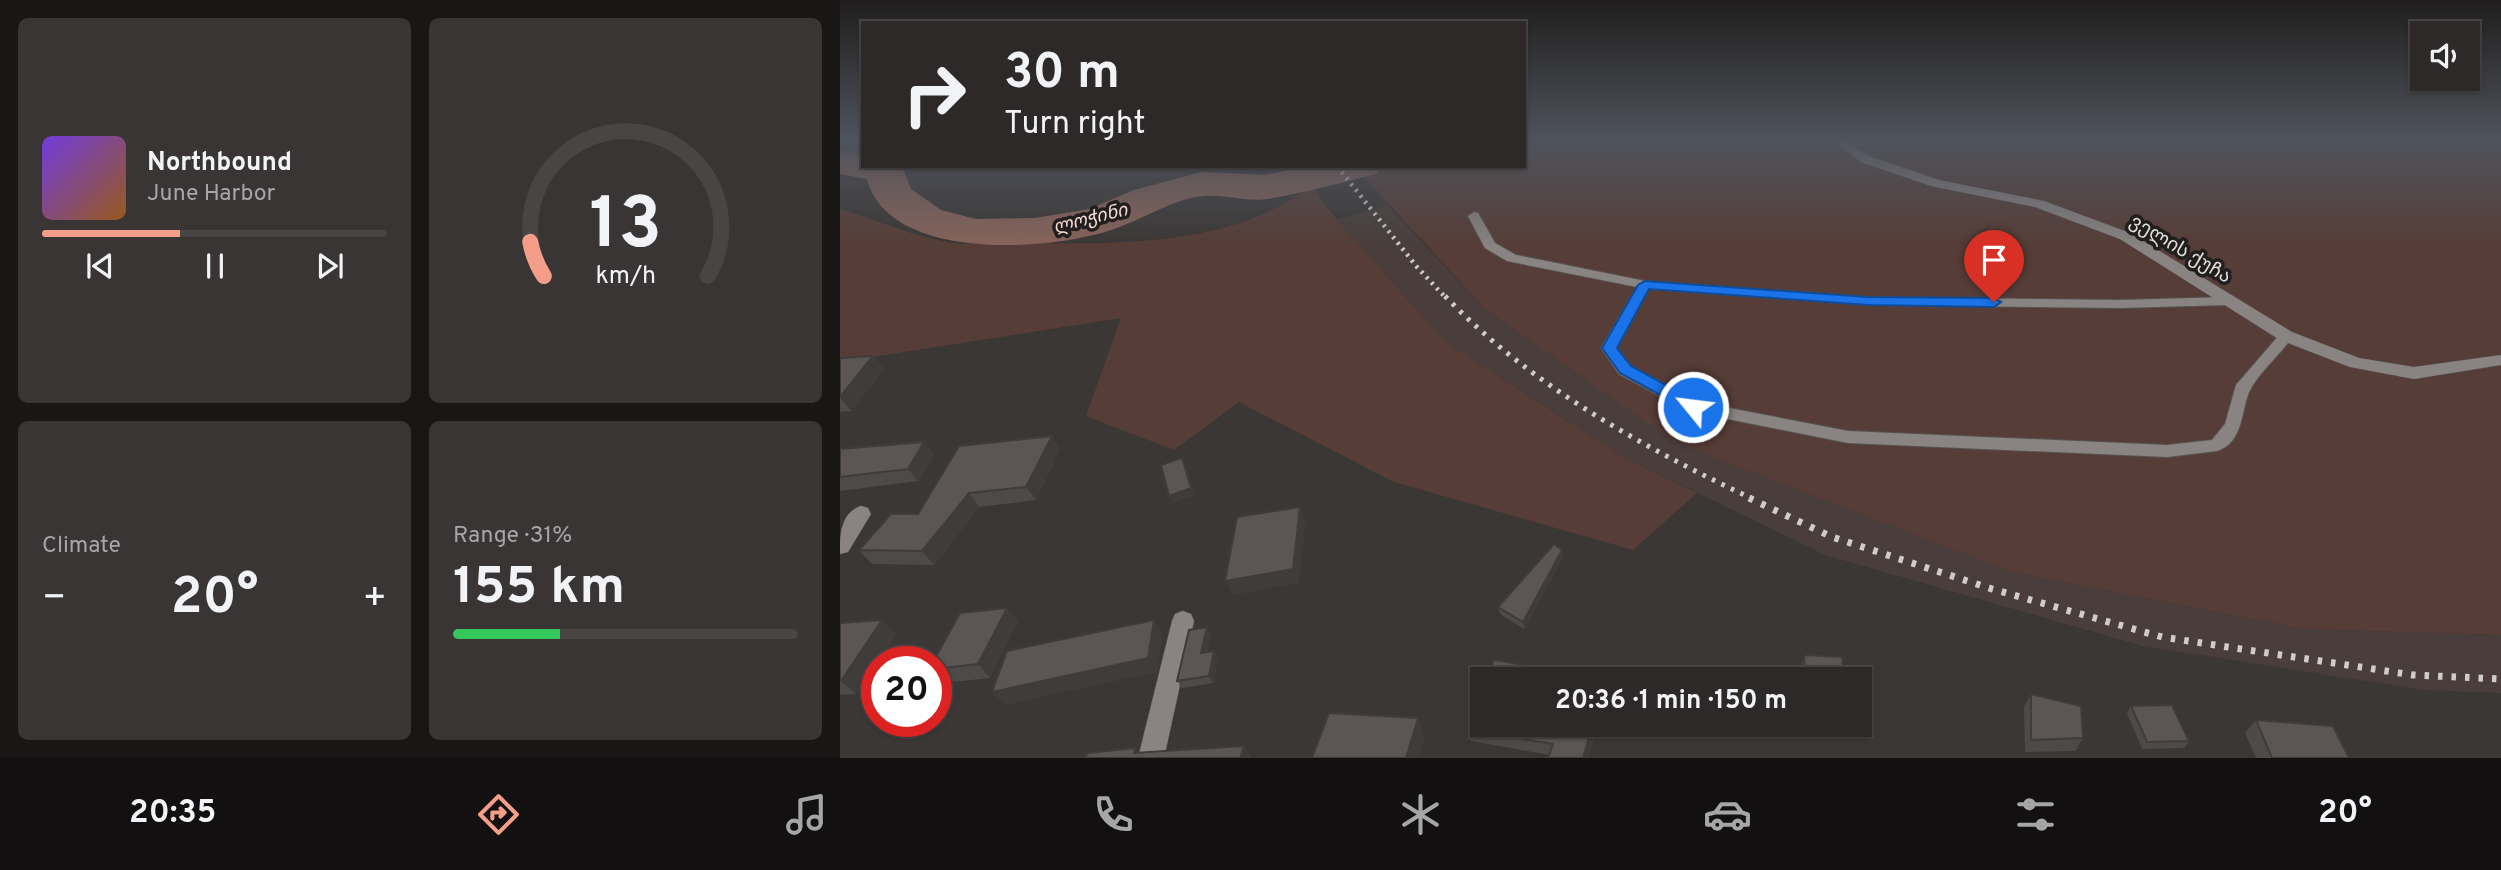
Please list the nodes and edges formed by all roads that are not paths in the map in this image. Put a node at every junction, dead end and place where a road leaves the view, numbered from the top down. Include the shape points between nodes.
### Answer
1 (1914, 175) edge
2 (1474, 216) dead end
3 (1645, 285) junction
4 (2228, 301) junction
5 (2286, 336) junction
6 (2501, 360) edge
7 (861, 514) dead end
8 (840, 546) edge
9 (1184, 621) dead end
10 (1150, 758) edge

1 - 4 street, ველის ქუჩა via 2039,204 2125,236
2 - 3 lane via 1490,246 1512,258
3 - 4 lane via 1868,301
3 - 5 lane via 1609,348 1625,369 1693,407 1849,437 2167,451 2217,445 2233,426 2242,389
4 - 5 street, ველის ქუჩა
5 - 6 street, ველის ქუჩა via 2356,363 2414,373
7 - 8 street
9 - 10 street

